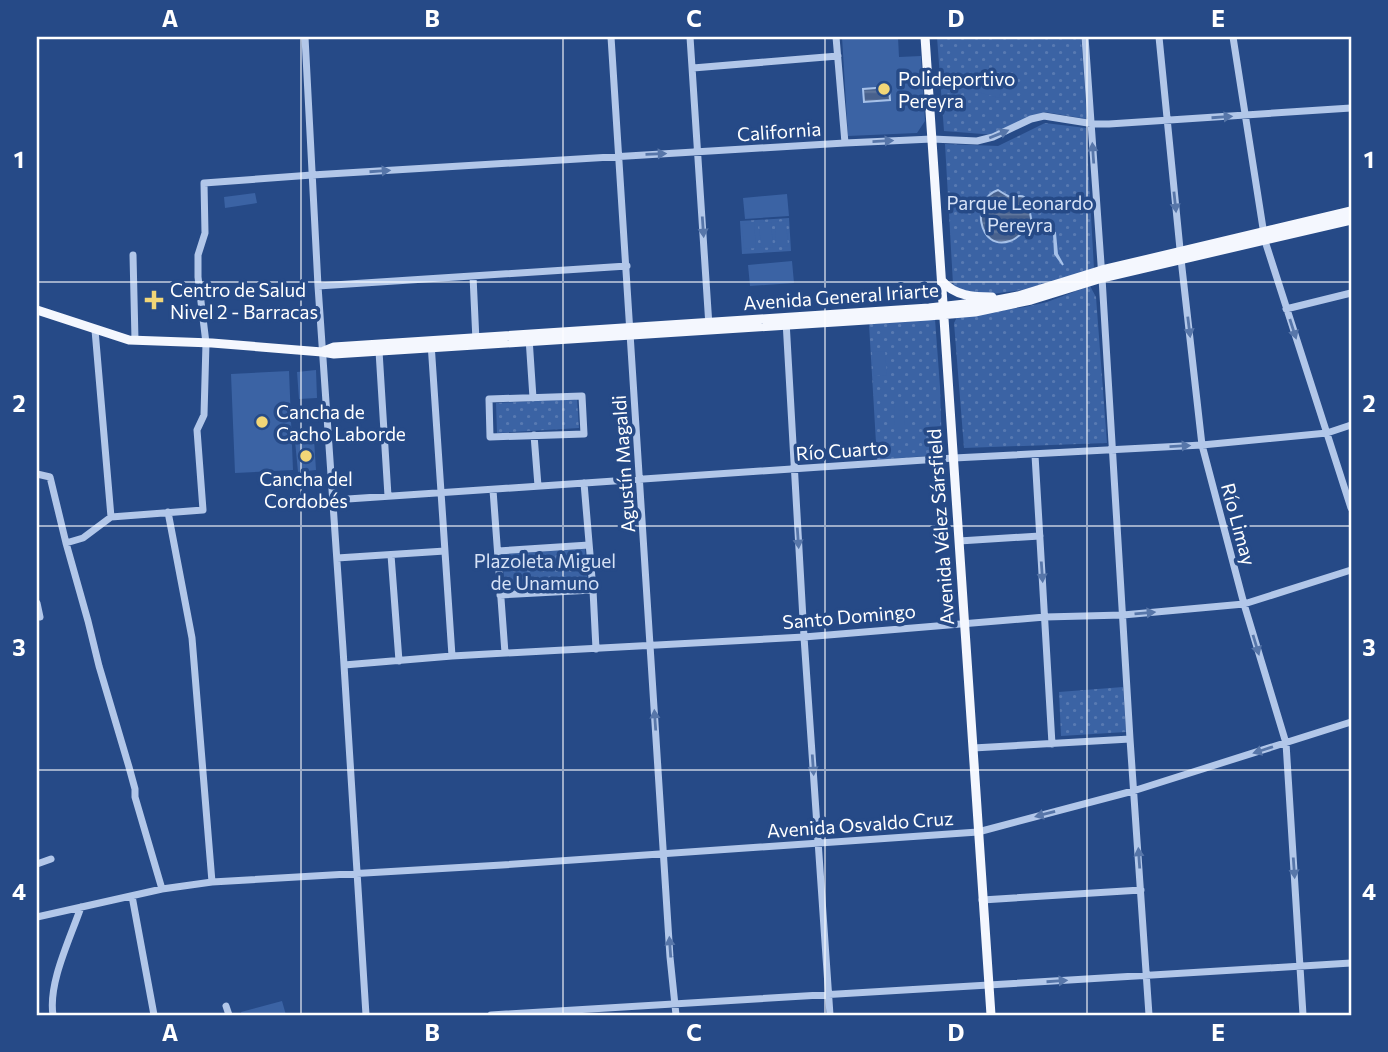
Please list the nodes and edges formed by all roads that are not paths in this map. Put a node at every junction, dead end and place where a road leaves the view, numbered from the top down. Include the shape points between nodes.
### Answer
1 (305, 37) edge
2 (611, 37) edge
3 (691, 37) edge
4 (836, 37) edge
5 (925, 37) edge
6 (1085, 37) edge
7 (1159, 37) edge
8 (1233, 37) edge
9 (838, 56) junction
10 (692, 68) junction
11 (1351, 108) edge
12 (1245, 115) junction
13 (1167, 121) junction
14 (1091, 124) junction
15 (932, 139) junction
16 (845, 143) junction
17 (698, 152) junction
18 (619, 156) junction
19 (312, 175) junction
20 (1351, 211) edge
21 (1351, 220) edge
22 (1264, 236) junction
23 (132, 255) dead end
24 (1181, 255) junction
25 (627, 266) junction
26 (1102, 274) junction
27 (473, 276) junction
28 (942, 281) junction
29 (318, 286) junction
30 (1351, 293) edge
31 (1018, 296) junction
32 (1286, 309) junction
33 (37, 310) edge
34 (944, 311) junction
35 (786, 321) junction
36 (709, 327) junction
37 (95, 330) junction
38 (631, 331) junction
39 (529, 338) junction
40 (135, 340) junction
41 (476, 341) junction
42 (206, 343) junction
43 (431, 344) junction
44 (379, 351) junction
45 (322, 352) junction
46 (533, 397) junction
47 (1351, 425) edge
48 (1327, 433) junction
49 (534, 435) junction
50 (1202, 445) junction
51 (1111, 449) junction
52 (1035, 454) junction
53 (954, 458) junction
54 (793, 470) junction
55 (37, 474) edge
56 (640, 479) junction
57 (584, 482) junction
58 (538, 486) junction
59 (493, 490) junction
60 (441, 493) junction
61 (388, 496) junction
62 (333, 500) junction
63 (1351, 508) edge
64 (168, 512) junction
65 (111, 517) junction
66 (1040, 536) junction
67 (959, 541) junction
68 (66, 543) junction
69 (589, 545) junction
70 (445, 551) junction
71 (498, 551) junction
72 (391, 555) junction
73 (337, 558) junction
74 (1351, 570) edge
75 (593, 590) junction
76 (500, 595) junction
77 (37, 603) edge
78 (1244, 604) junction
79 (1123, 615) junction
80 (40, 617) dead end
81 (1045, 617) junction
82 (964, 623) junction
83 (804, 637) junction
84 (650, 644) junction
85 (596, 649) junction
86 (505, 653) junction
87 (452, 656) junction
88 (399, 660) junction
89 (344, 665) junction
90 (1351, 722) edge
91 (1130, 739) junction
92 (1286, 743) junction
93 (1052, 744) junction
94 (973, 748) junction
95 (1133, 791) junction
96 (978, 832) junction
97 (819, 843) junction
98 (664, 854) junction
99 (51, 859) dead end
100 (37, 864) edge
101 (357, 874) junction
102 (212, 882) junction
103 (162, 889) junction
104 (1141, 890) junction
105 (132, 896) junction
106 (982, 900) junction
107 (80, 907) junction
108 (37, 917) edge
109 (1351, 962) edge
110 (1300, 966) junction
111 (1147, 975) junction
112 (989, 985) junction
113 (829, 993) junction
114 (675, 1002) junction
115 (226, 1006) dead end
116 (53, 1015) edge
117 (154, 1015) edge
118 (229, 1015) edge
119 (366, 1015) edge
120 (491, 1015) edge
121 (676, 1015) edge
122 (830, 1015) edge
123 (991, 1015) edge
124 (1150, 1015) edge
125 (1303, 1015) edge

1 - 19 street
2 - 18 street, Agustín Magaldi
3 - 10 street
4 - 9 street
5 - 15 main road, Avenida Vélez Sársfield
6 - 14 street
7 - 13 street, Río Limay
8 - 12 street
9 - 10 street
9 - 16 street
10 - 17 street
11 - 12 street, California
13 -> 12 street, California
12 - 22 street
13 - 14 street, California
13 -> 24 street, Río Limay
15 -> 14 street, California via 982,140 1044,116
26 -> 14 street
16 -> 15 street, California
15 - 28 main road, Avenida Vélez Sársfield
16 - 17 street, California
18 -> 17 street, California
17 -> 36 street
19 -> 18 street, California
18 - 25 street, Agustín Magaldi
19 - 29 street
19 - 42 street, California via 204,183 205,233 198,256
20 - 22 main road, Avenida General Iriarte
21 - 22 main road, Avenida General Iriarte
22 - 24 main road, Avenida General Iriarte
22 - 32 street
23 - 40 street
24 - 26 main road, Avenida General Iriarte
24 -> 50 street, Río Limay
25 - 27 street
25 - 38 street, Agustín Magaldi
26 - 31 main road, Avenida General Iriarte
26 - 34 main road, Avenida General Iriarte via 1031,300 975,312
26 - 51 street
27 - 29 street
27 - 41 street
28 - 31 main road via 963,295
28 - 34 main road, Avenida Vélez Sársfield
29 - 45 street
30 - 32 street
31 - 34 main road, Avenida General Iriarte
32 -> 48 street
33 - 37 main road, Avenida General Iriarte
34 - 35 main road, Avenida General Iriarte
34 - 53 main road, Avenida Vélez Sársfield
35 - 36 main road, Avenida General Iriarte
35 - 54 street
36 - 38 main road, Avenida General Iriarte
37 - 40 main road, Avenida General Iriarte
37 - 65 street
38 - 39 main road, Avenida General Iriarte
38 - 56 street, Agustín Magaldi
39 - 41 main road, Avenida General Iriarte
39 - 46 street
40 - 42 main road, Avenida General Iriarte
41 - 43 main road, Avenida General Iriarte
42 - 45 main road, Avenida General Iriarte
42 - 64 street via 204,415 197,430 203,510
43 - 44 main road, Avenida General Iriarte
43 - 45 main road, Avenida General Iriarte via 334,347
43 - 60 street
44 - 45 main road, Avenida General Iriarte
44 - 61 street
45 - 62 street
46 - 49 street via 489,399 490,436
46 - 49 street via 582,396 584,434
47 - 48 street, Río Cuarto
48 - 50 street, Río Cuarto
48 - 63 street
49 - 58 street
51 -> 50 street, Río Cuarto
50 - 78 street, Río Limay
51 - 52 street, Río Cuarto
51 - 79 street
52 - 53 street, Río Cuarto
52 - 66 street
53 - 54 street, Río Cuarto
53 - 67 main road, Avenida Vélez Sársfield
54 - 56 street, Río Cuarto
54 -> 83 street
55 - 68 street via 50,477
56 - 57 street, Río Cuarto
56 - 84 street, Agustín Magaldi
57 - 58 street, Río Cuarto
57 - 69 street
58 - 59 street, Río Cuarto
59 - 60 street, Río Cuarto
59 - 71 street
60 - 61 street, Río Cuarto
60 - 70 street
61 - 62 street, Río Cuarto
62 - 73 street
64 - 65 street
64 - 102 street via 192,638
65 - 68 street via 83,538
66 - 67 street
66 -> 81 street
67 - 82 main road, Avenida Vélez Sársfield
68 - 103 street
69 - 71 street
69 - 75 street
70 - 72 street
70 - 87 street
71 - 76 street
72 - 73 street
72 - 88 street
73 - 89 street
74 - 78 street, Santo Domingo
75 - 76 street
75 - 85 street
76 - 86 street
77 - 80 street
79 -> 78 street, Santo Domingo
78 -> 92 street, Río Limay
79 - 81 street, Santo Domingo
79 - 91 street
81 - 82 street, Santo Domingo
81 - 93 street
82 - 83 street, Santo Domingo
82 - 94 main road, Avenida Vélez Sársfield
83 - 84 street, Santo Domingo
83 -> 97 street
84 - 85 street, Santo Domingo
98 -> 84 street, Agustín Magaldi
85 - 86 street, Santo Domingo
86 - 87 street, Santo Domingo
87 - 88 street, Santo Domingo
88 - 89 street, Santo Domingo
89 - 101 street
90 - 92 street, Avenida Osvaldo Cruz
91 - 93 street
91 - 95 street
92 -> 95 street, Avenida Osvaldo Cruz
92 -> 110 street, Río Limay
93 - 94 street
94 - 96 main road, Avenida Vélez Sársfield
95 -> 96 street, Avenida Osvaldo Cruz
104 -> 95 street
96 - 97 street, Avenida Osvaldo Cruz
96 - 106 main road, Avenida Vélez Sársfield
97 - 98 street, Avenida Osvaldo Cruz
97 - 113 street
98 - 101 street, Avenida Osvaldo Cruz
114 -> 98 street, Agustín Magaldi
99 - 100 street
101 - 102 street, Avenida Osvaldo Cruz
101 - 119 street
102 - 103 street, Avenida Osvaldo Cruz
103 - 105 street, Avenida Osvaldo Cruz
104 - 106 street
104 - 111 street
105 - 107 street, Avenida Osvaldo Cruz
105 - 117 street
106 - 112 main road, Avenida Vélez Sársfield
107 - 108 street, Avenida Osvaldo Cruz
107 - 116 street via 53,987
109 - 110 street
110 - 111 street
110 - 125 street, Río Limay
112 -> 111 street
111 - 124 street
112 - 113 street
112 - 123 main road, Avenida Vélez Sársfield
113 - 114 street
113 - 122 street
114 - 120 street
114 - 121 street, Agustín Magaldi
115 - 118 street

